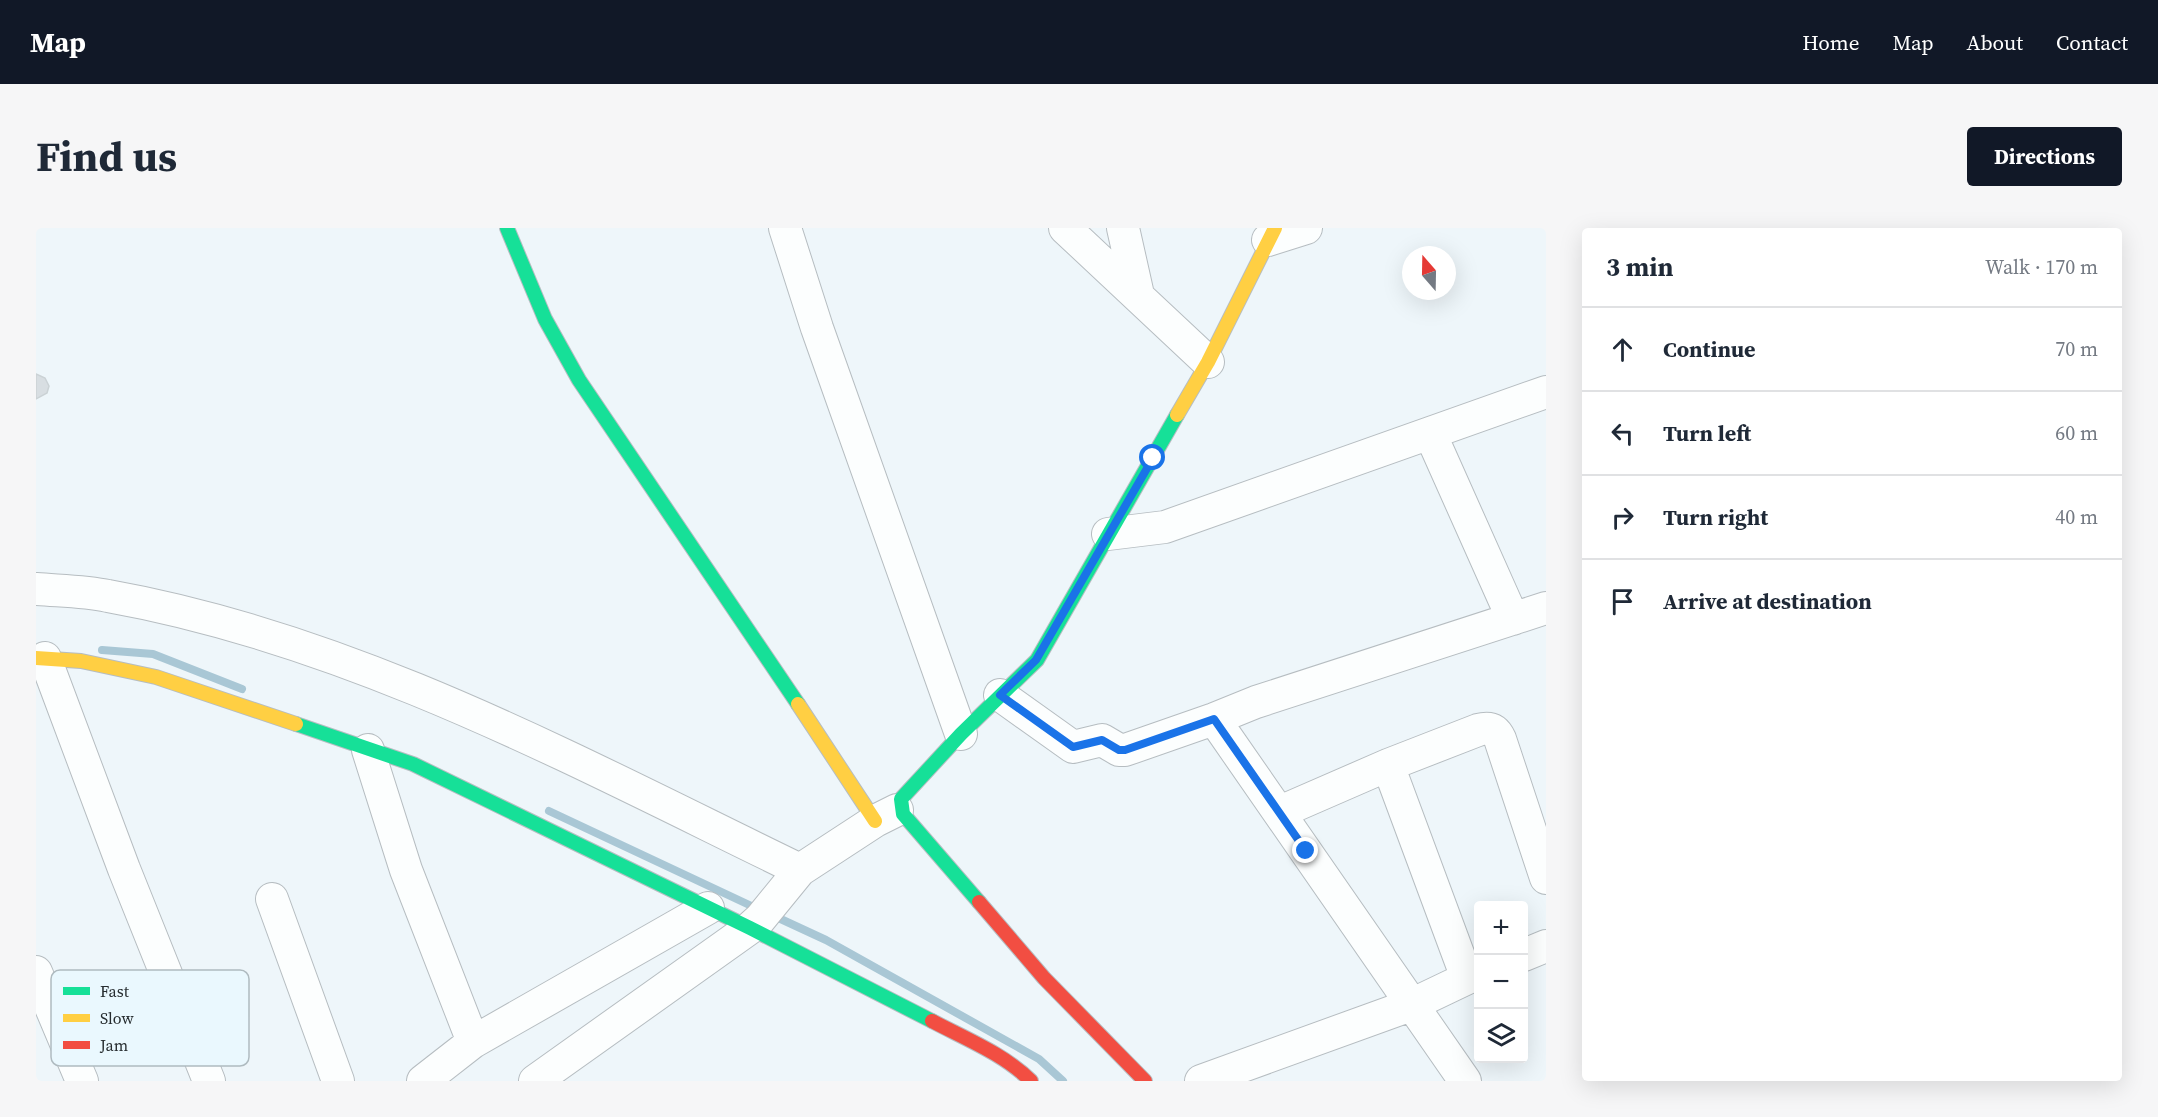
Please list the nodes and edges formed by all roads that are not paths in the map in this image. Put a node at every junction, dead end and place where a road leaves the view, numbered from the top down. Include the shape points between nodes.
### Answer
1 (507, 228) edge
2 (785, 228) edge
3 (1065, 228) edge
4 (1123, 228) edge
5 (1306, 228) edge
6 (1272, 234) edge
7 (1138, 295) junction
8 (1208, 362) junction
9 (1546, 392) edge
10 (1430, 434) junction
11 (1108, 534) junction
12 (36, 589) edge
13 (1546, 608) edge
14 (1513, 619) junction
15 (41, 658) edge
16 (1000, 695) junction
17 (1214, 719) junction
18 (961, 735) junction
19 (368, 750) junction
20 (1388, 765) junction
21 (1280, 812) junction
22 (888, 814) junction
23 (796, 876) junction
24 (1546, 878) edge
25 (272, 899) dead end
26 (708, 908) junction
27 (755, 924) junction
28 (1546, 946) edge
29 (1528, 953) edge
30 (164, 970) edge
31 (36, 972) edge
32 (1473, 976) edge
33 (1411, 1005) junction
34 (51, 1008) edge
35 (473, 1042) junction
36 (76, 1066) edge
37 (203, 1066) edge
38 (82, 1081) edge
39 (209, 1081) edge
40 (338, 1081) edge
41 (423, 1081) edge
42 (535, 1081) edge
43 (1031, 1081) edge
44 (1145, 1081) edge
45 (1201, 1081) edge
46 (1466, 1081) edge

1 - 22 street via 545,319 579,380 861,797
2 - 18 street
3 - 7 street
4 - 7 street
5 - 6 street
6 - 8 street
7 - 8 street
8 - 11 street
9 - 10 street
10 - 11 street via 1165,528
10 - 14 street
11 - 16 street via 1036,660
12 - 23 street via 106,595 220,620 332,656 504,726
13 - 14 street
14 - 17 street
15 - 19 street via 81,661 156,677
15 - 30 street
16 - 17 street via 1073,747 1102,740 1125,750
16 - 18 street
17 - 21 street
18 - 22 street
19 - 26 street via 413,764
19 - 35 street via 406,870
20 - 21 street
20 - 24 street via 1478,730 1497,732
20 - 32 street
21 - 33 street
22 - 23 street
22 - 44 street via 903,814 1044,978
23 - 27 street
25 - 40 street
26 - 27 street
26 - 35 street
27 - 42 street
27 - 43 street via 996,1054
28 - 29 street
31 - 34 street
32 - 33 street
33 - 45 street
33 - 46 street
35 - 41 street
36 - 38 street
37 - 39 street

